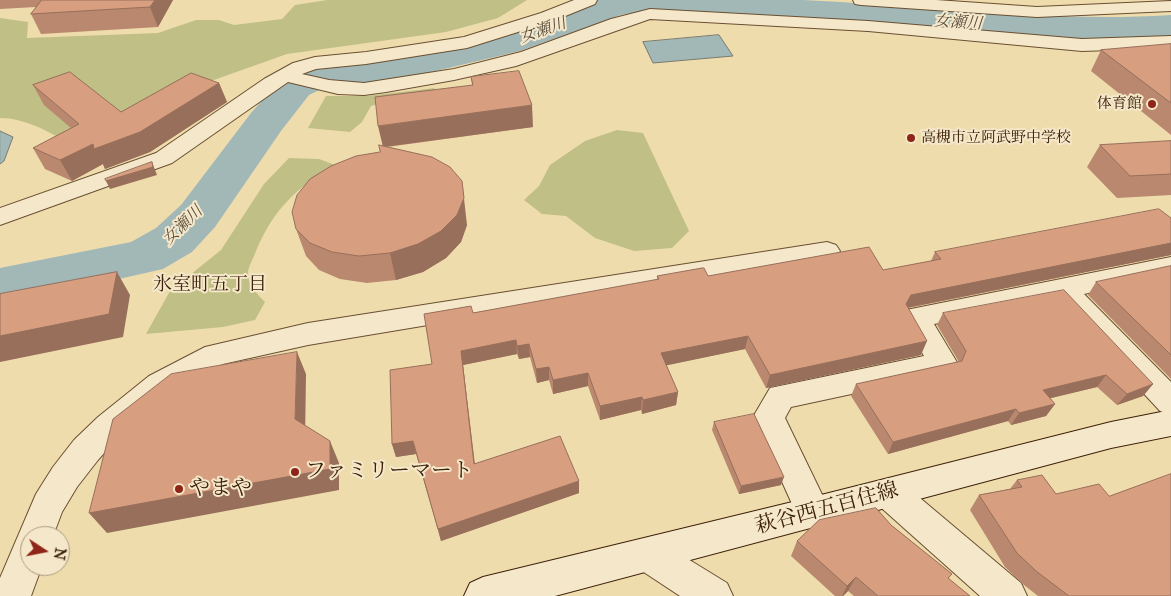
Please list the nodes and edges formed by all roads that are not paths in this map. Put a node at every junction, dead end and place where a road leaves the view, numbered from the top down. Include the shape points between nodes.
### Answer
1 (589, 0) edge
2 (861, 0) edge
3 (1171, 6) edge
4 (1171, 42) edge
5 (290, 76) junction
6 (0, 217) edge
7 (827, 251) dead end
8 (1171, 266) edge
9 (1063, 289) junction
10 (1171, 402) edge
11 (1171, 423) edge
12 (889, 493) junction
13 (813, 513) junction
14 (39, 526) edge
15 (649, 554) junction
16 (20, 575) edge
17 (12, 596) edge
18 (483, 596) edge
19 (714, 596) edge
20 (1008, 596) edge

1 - 5 street via 467,42 315,64
2 - 3 street via 1037,12
4 - 5 street via 1082,44 868,26 650,14 616,22 565,44 495,66 385,86 358,89 327,87
5 - 6 street via 164,158
7 - 14 street via 308,334 215,354 160,385 109,426 65,477
8 - 9 street
9 - 10 street
9 - 13 street via 916,317 943,364 781,397 768,417
11 - 12 street, 萩谷西五百住線 via 1111,435
12 - 13 street, 萩谷西五百住線
12 - 20 street
13 - 15 street, 萩谷西五百住線
15 - 18 street, 萩谷西五百住線
15 - 19 street
16 - 17 street

